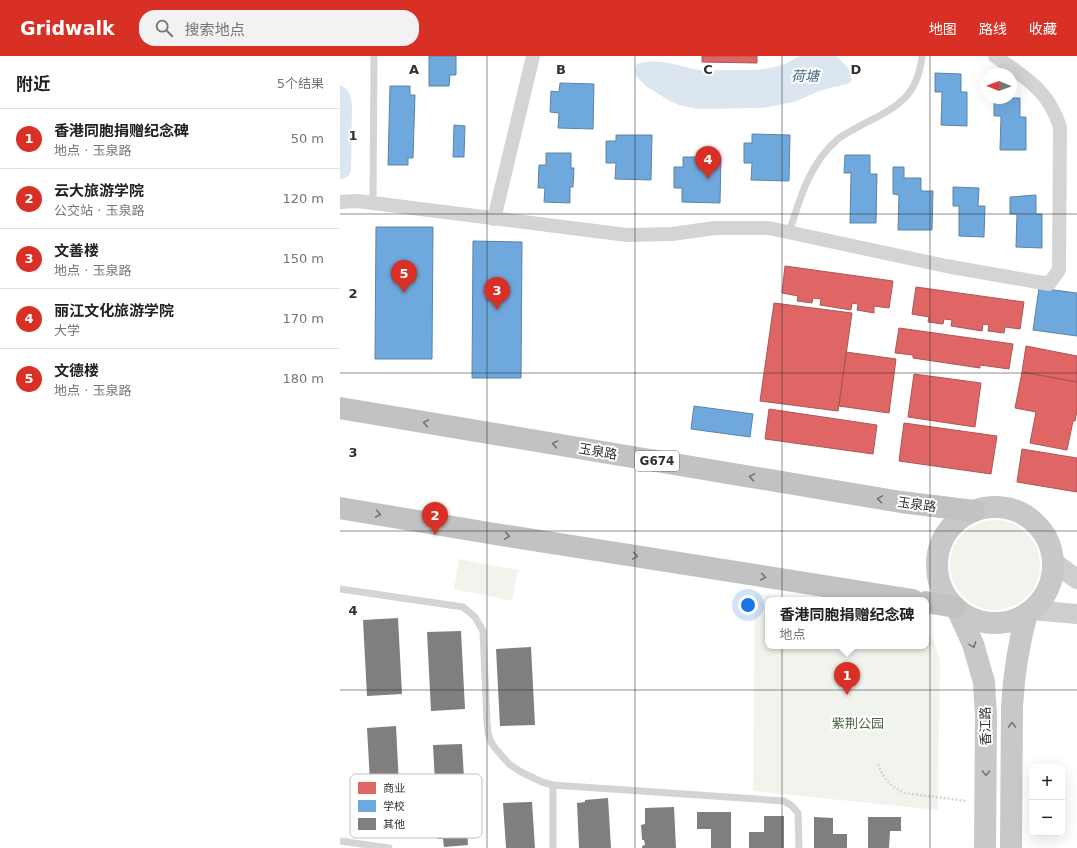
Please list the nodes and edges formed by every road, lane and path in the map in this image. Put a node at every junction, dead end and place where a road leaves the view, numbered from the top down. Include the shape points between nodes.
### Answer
1 (374, 56) edge
2 (533, 56) edge
3 (922, 56) edge
4 (994, 56) edge
5 (340, 202) edge
6 (373, 203) junction
7 (494, 219) junction
8 (789, 232) junction
9 (340, 408) edge
10 (340, 508) edge
11 (974, 511) junction
12 (1052, 559) junction
13 (1077, 579) edge
14 (340, 589) edge
15 (894, 597) edge
16 (929, 603) edge
17 (956, 608) junction
18 (1029, 612) junction
19 (1077, 614) edge
20 (878, 764) dead end
21 (553, 785) junction
22 (985, 804) junction
23 (340, 840) edge
24 (389, 848) edge
25 (553, 848) edge
26 (799, 848) edge
27 (985, 848) edge
28 (1012, 848) edge

1 - 6 lane
2 - 7 street
3 - 8 lane via 914,84 900,104 838,138 820,159 804,186
4 - 8 street via 1037,87 1052,106 1060,127 1059,270 1049,284 946,266
5 - 6 street
6 - 7 street
7 - 8 street via 627,235 672,234 743,227
11 -> 9 highway, 玉泉路 / G674 via 894,501
10 -> 15 highway
11 - 12 main road via 998,507 1021,513 1040,528
11 - 17 main road via 956,522 949,530 937,559 942,590
12 - 13 main road
12 - 18 main road via 1052,578 1047,590 1040,602
14 - 21 lane via 463,607 469,611 483,630 487,722 491,742 509,764 520,772
16 - 17 highway
17 - 18 main road via 978,621 992,623 1019,618
17 -> 22 main road, 香江路 via 973,644 984,682
18 - 19 main road
28 -> 18 main road, 香江路 via 1013,684 1016,658
20 - 22 path via 885,780 904,793
21 - 25 lane
21 - 26 lane via 784,800 798,813
22 - 27 main road, 香江路
23 - 24 lane

